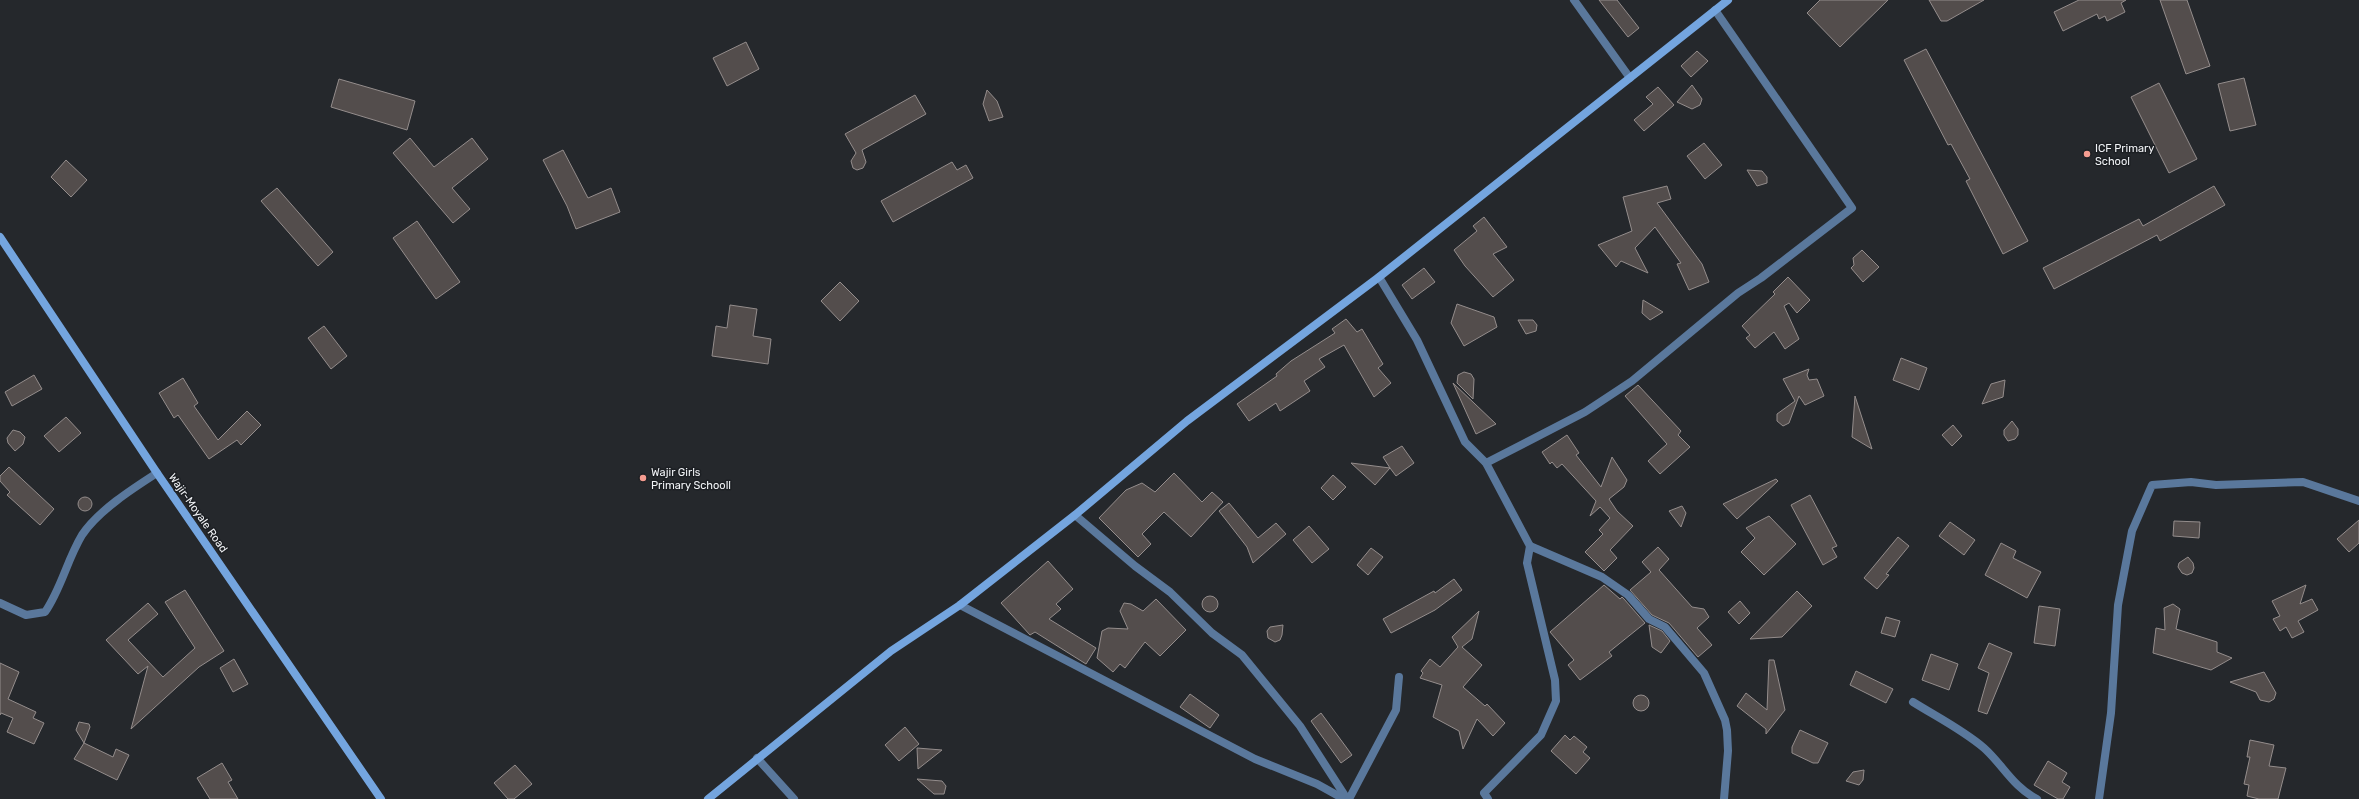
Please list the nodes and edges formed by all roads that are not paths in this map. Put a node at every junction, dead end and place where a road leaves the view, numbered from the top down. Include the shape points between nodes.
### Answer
1 (1574, 0) edge
2 (1728, 0) edge
3 (1715, 10) junction
4 (1630, 78) junction
5 (0, 237) edge
6 (1379, 277) junction
7 (1486, 463) junction
8 (157, 473) junction
9 (2359, 501) edge
10 (1075, 515) junction
11 (1530, 546) junction
12 (0, 603) edge
13 (960, 605) junction
14 (1399, 677) dead end
15 (1913, 702) dead end
16 (757, 758) junction
17 (381, 799) edge
18 (708, 799) edge
19 (794, 799) edge
20 (1347, 799) edge
21 (1488, 799) edge
22 (1724, 799) edge
23 (2037, 799) edge
24 (2099, 799) edge

1 - 4 street
2 - 3 street
3 - 4 street
3 - 7 street via 1852,208 1738,293 1632,381 1585,412
4 - 6 street
5 - 8 street, Wajir-Moyale Road
6 - 7 street via 1417,340 1465,442
6 - 10 street via 1186,421
7 - 11 street
8 - 12 street via 116,500 83,534 45,612 26,616
8 - 17 street, Wajir-Moyale Road
9 - 24 street via 2304,482 2216,485 2191,482 2152,485 2132,531 2118,605 2111,713
10 - 13 street
10 - 20 street via 1170,592 1212,633 1242,655 1300,726
11 - 21 street via 1527,562 1555,680 1556,701 1541,735 1484,794
11 - 22 street via 1602,577 1628,595 1649,619 1665,627 1704,673 1727,730
13 - 16 street via 891,651
13 - 20 street via 1255,760 1317,784
14 - 20 street via 1396,710
15 - 23 street via 1983,747 2017,786
16 - 18 street
16 - 19 street

